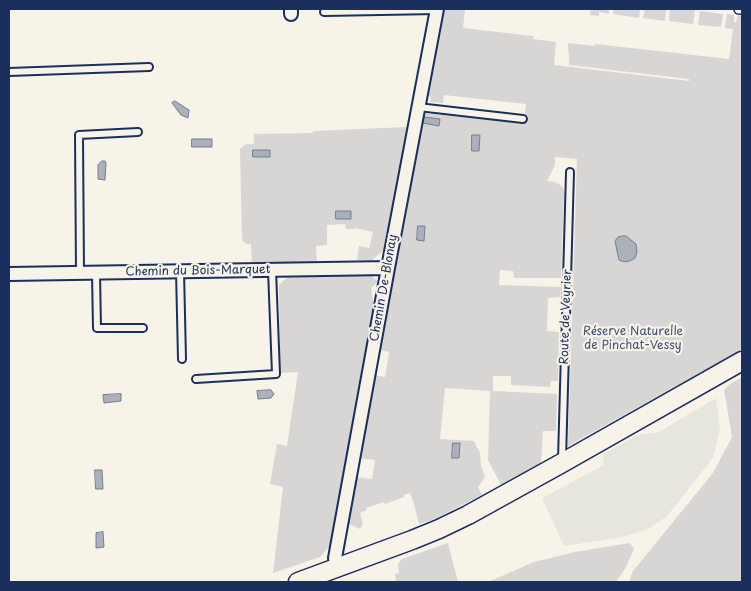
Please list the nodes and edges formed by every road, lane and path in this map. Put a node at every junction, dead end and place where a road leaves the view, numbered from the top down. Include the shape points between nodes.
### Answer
1 (437, 10) edge
2 (324, 12) dead end
3 (149, 67) dead end
4 (9, 72) edge
5 (418, 107) junction
6 (523, 119) dead end
7 (138, 132) dead end
8 (570, 172) dead end
9 (388, 268) junction
10 (272, 270) junction
11 (180, 272) junction
12 (80, 273) junction
13 (96, 273) junction
14 (9, 274) edge
15 (143, 328) dead end
16 (182, 359) dead end
17 (742, 361) edge
18 (196, 379) dead end
19 (562, 463) junction
20 (338, 568) junction
21 (298, 582) edge

1 - 2 lane
1 - 5 street, Chemin De-Blonay
3 - 4 lane
5 - 6 lane
5 - 9 street, Chemin De-Blonay
7 - 12 lane via 79,135
8 - 19 lane, Route de Veyrier
9 - 10 street, Chemin du Bois-Marquet
9 - 20 street, Chemin De-Blonay via 335,558
10 - 11 street, Chemin du Bois-Marquet
10 - 18 lane via 276,374
11 - 13 street, Chemin du Bois-Marquet
11 - 16 lane
12 - 13 street, Chemin du Bois-Marquet
12 - 14 street, Chemin du Bois-Marquet
13 - 15 lane via 98,328
17 - 19 main road
19 - 20 main road via 468,515
20 - 21 main road

